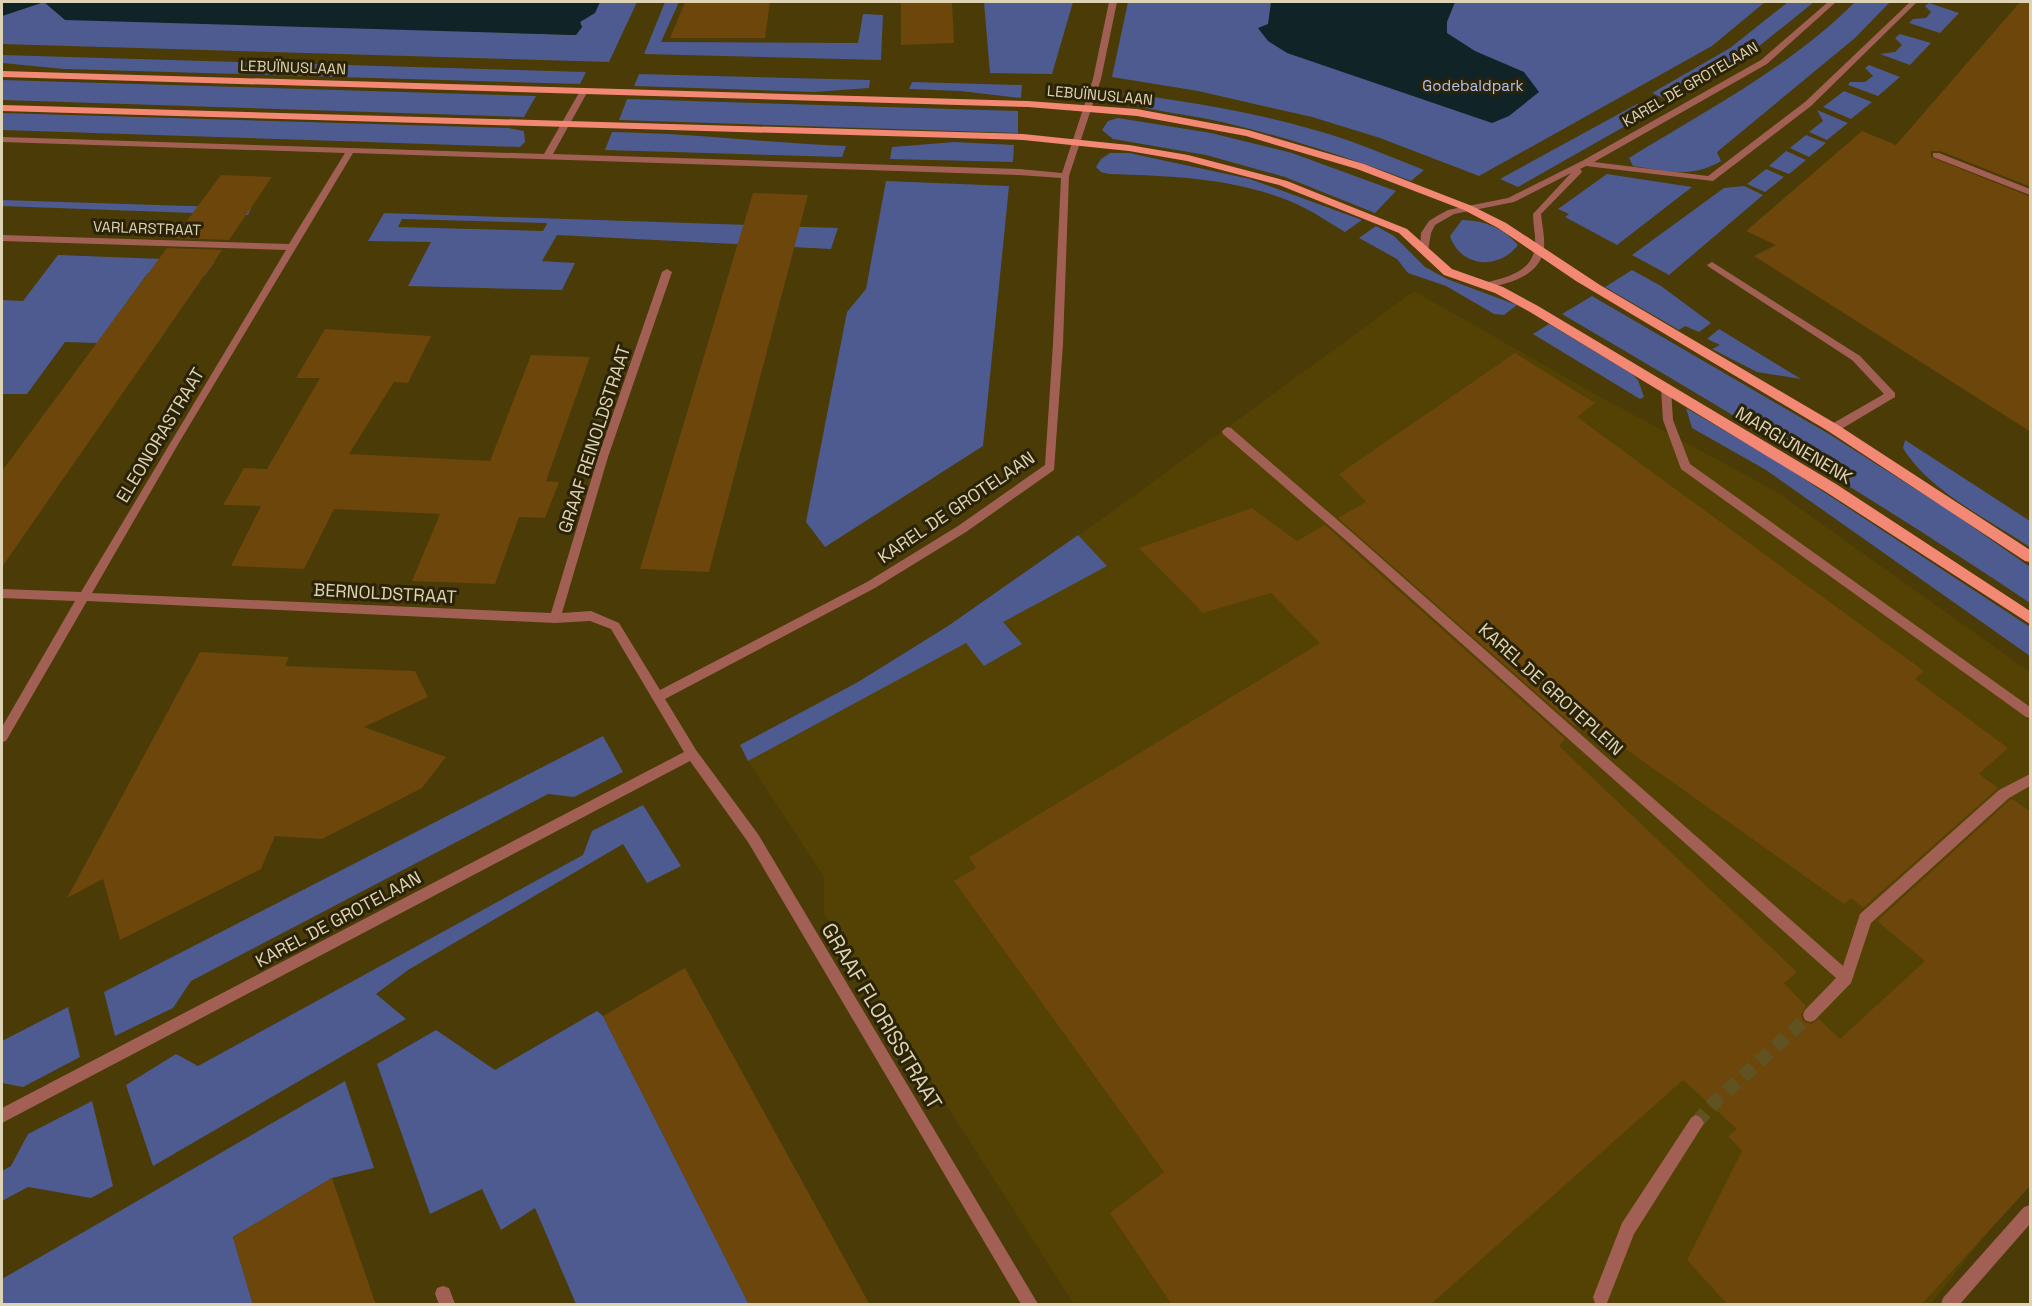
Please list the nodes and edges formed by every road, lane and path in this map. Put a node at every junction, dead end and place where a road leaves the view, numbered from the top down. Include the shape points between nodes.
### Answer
1 (1113, 2) edge
2 (1832, 2) edge
3 (1914, 2) edge
4 (2, 74) edge
5 (584, 91) junction
6 (1087, 107) junction
7 (2, 108) edge
8 (565, 126) junction
9 (2, 139) edge
10 (1075, 141) junction
11 (350, 152) junction
12 (1936, 155) dead end
13 (547, 157) junction
14 (1585, 163) junction
15 (1065, 176) junction
16 (2031, 192) edge
17 (1469, 208) junction
18 (2, 238) edge
19 (292, 247) junction
20 (1425, 249) junction
21 (1539, 251) junction
22 (1712, 265) dead end
23 (667, 272) dead end
24 (1578, 278) joint
25 (1487, 285) junction
26 (1666, 389) junction
27 (1834, 428) junction
28 (1227, 431) dead end
29 (2031, 558) edge
30 (2, 593) edge
31 (84, 597) junction
32 (555, 618) junction
33 (2031, 618) edge
34 (658, 697) junction
35 (2031, 713) edge
36 (2, 737) edge
37 (692, 754) junction
38 (2031, 780) edge
39 (1846, 978) junction
40 (1810, 1014) tunnel mouth
41 (2, 1116) edge
42 (1696, 1123) tunnel mouth
43 (2031, 1213) edge
44 (1601, 1297) dead end
45 (1949, 1304) edge
46 (1030, 1305) edge

1 - 6 street
2 - 14 street, KAREL DE GROTELAAN via 1764,62
3 - 14 street via 1808,104 1710,179
4 - 5 main road, LEBUÏNUSLAAN
5 - 6 main road, LEBUÏNUSLAAN
5 - 8 street
6 - 10 street
6 - 17 main road, LEBUÏNUSLAAN via 1175,118 1283,143
7 - 8 main road
8 - 10 main road
8 - 13 street
9 - 11 street
10 - 15 street
10 - 20 main road via 1188,158 1283,183 1403,231
11 - 13 street
11 - 19 street, ELEONORASTRAAT
12 - 16 street
13 - 15 street
14 - 17 street, KAREL DE GROTELAAN via 1511,200
14 - 21 street, KAREL DE GROTELAAN via 1537,214
15 - 34 street, KAREL DE GROTELAAN via 1050,467 962,529 871,585
17 - 20 street, KAREL DE GROTELAAN via 1432,222 1426,233
17 - 21 main road, LEBUÏNUSLAAN via 1516,233
18 - 19 street, VARLARSTRAAT
19 - 31 street, ELEONORASTRAAT
20 - 25 main road via 1448,272
21 - 24 main road, LEBUÏNUSLAAN
21 - 25 street via 1526,272
22 - 27 street via 1856,358 1890,395
23 - 32 street, GRAAF REINOLDSTRAAT via 603,457
24 - 27 main road, MARGIJNENENK
25 - 26 main road, MARGIJNENENK
26 - 33 main road, MARGIJNENENK via 1831,488
26 - 35 street via 1668,420 1685,466
27 - 29 main road, MARGIJNENENK
28 - 39 street, KAREL DE GROTEPLEIN
30 - 31 street, BERNOLDSTRAAT
31 - 32 street, BERNOLDSTRAAT
31 - 36 street, ELEONORASTRAAT
32 - 34 street, BERNOLDSTRAAT via 591,616 615,626
34 - 37 street, BERNOLDSTRAAT
37 - 41 street, KAREL DE GROTELAAN
37 - 46 street, GRAAF FLORISSTRAAT via 753,838
38 - 39 street via 2004,794 1865,919
39 - 40 street
42 - 44 street via 1628,1229
43 - 45 street

